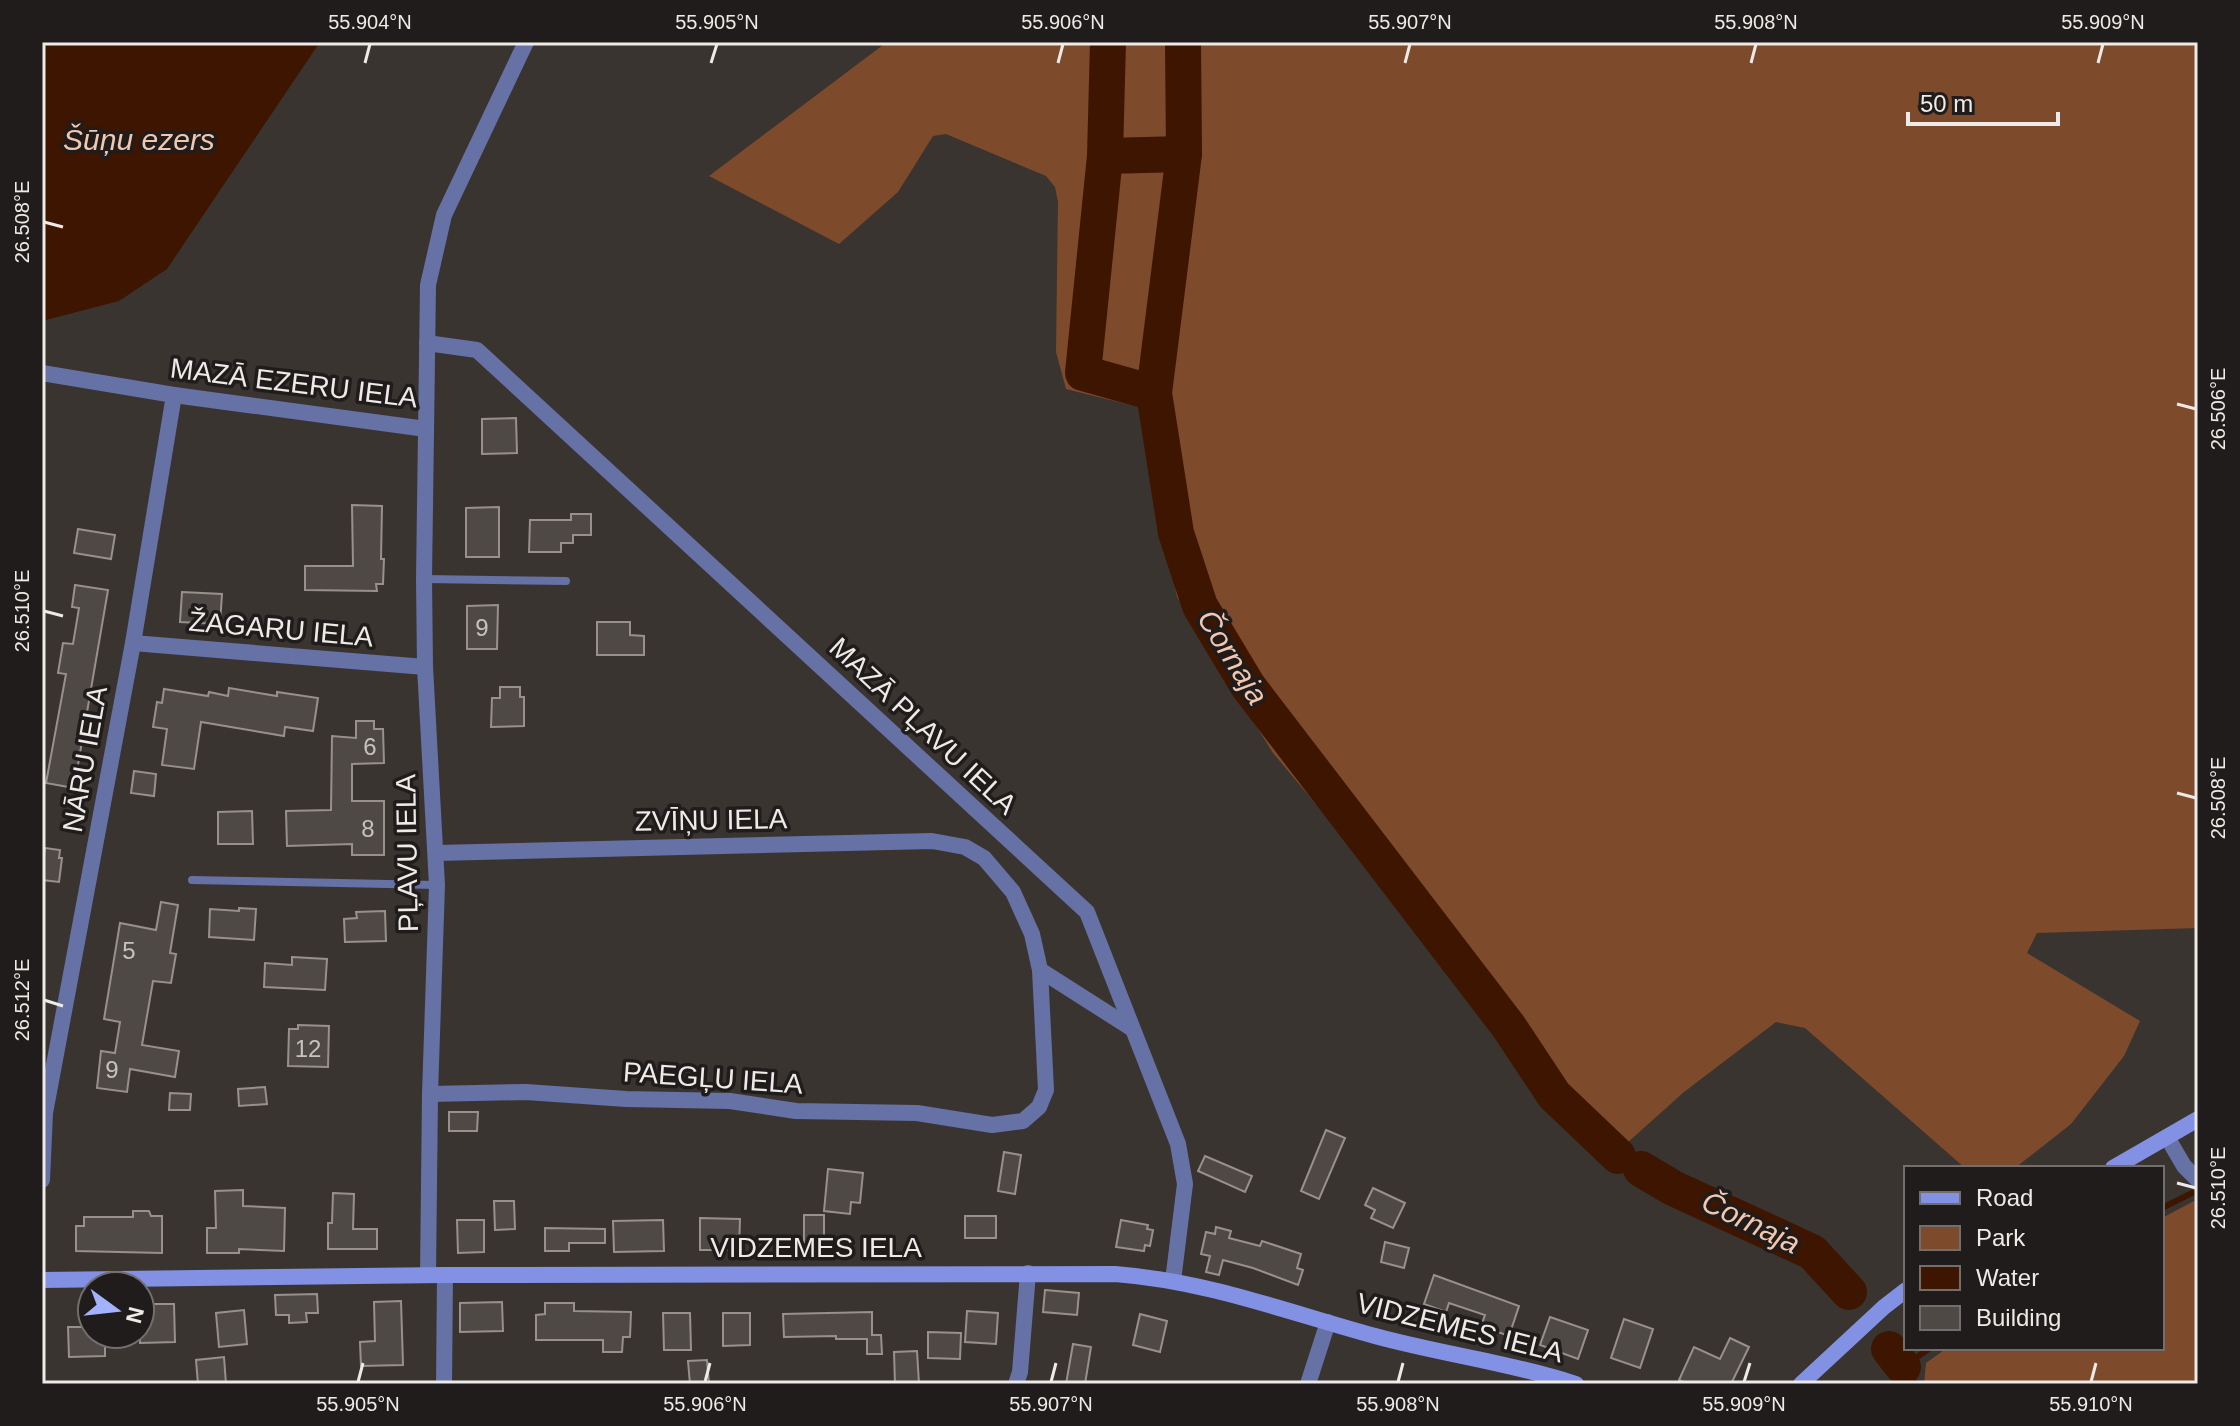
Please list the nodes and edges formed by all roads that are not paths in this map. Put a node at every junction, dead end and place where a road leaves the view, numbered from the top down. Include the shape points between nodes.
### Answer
1 (526, 42) edge
2 (427, 343) junction
3 (42, 373) edge
4 (174, 395) junction
5 (426, 429) junction
6 (424, 579) junction
7 (566, 581) dead end
8 (133, 643) junction
9 (425, 667) junction
10 (436, 853) junction
11 (192, 880) dead end
12 (437, 885) junction
13 (1040, 970) junction
14 (1131, 1028) junction
15 (430, 1094) junction
16 (2198, 1119) edge
17 (2167, 1137) junction
18 (2116, 1166) edge
19 (42, 1180) edge
20 (2198, 1180) edge
21 (1028, 1273) junction
22 (437, 1275) junction
23 (42, 1280) edge
24 (1173, 1281) junction
25 (1904, 1292) edge
26 (1328, 1322) junction
27 (444, 1384) edge
28 (1016, 1384) edge
29 (1308, 1384) edge
30 (1576, 1384) edge
31 (1801, 1384) edge

1 - 2 street, MAZĀ EZERU IELA via 444,215 428,285
2 - 5 street, MAZĀ EZERU IELA
2 - 14 street, MAZĀ PĻAVU IELA via 477,350 1087,912
3 - 4 street, MAZĀ EZERU IELA
4 - 5 street, MAZĀ EZERU IELA
4 - 8 street, NĀRU IELA
5 - 6 street, PĻAVU IELA
6 - 7 lane
6 - 9 street, PĻAVU IELA
8 - 9 street, ŽAGARU IELA
8 - 19 street, NĀRU IELA via 45,1113
9 - 10 street, PĻAVU IELA
10 - 12 street, PĻAVU IELA
10 - 13 street, ZVĪŅU IELA via 932,841 965,847 984,858 1013,892 1032,934
11 - 12 lane
12 - 15 street, PĻAVU IELA
13 - 14 street
13 - 15 street, PAEGĻU IELA via 1046,1090 1039,1107 1023,1121 992,1125 917,1113 796,1111 730,1101 526,1092
14 - 24 street, MAZĀ PĻAVU IELA via 1178,1144 1185,1184
15 - 22 street, PĻAVU IELA
16 - 17 street
17 - 18 street
17 - 20 street
21 - 22 street, VIDZEMES IELA
21 - 24 street, VIDZEMES IELA
21 - 28 street
22 - 23 street, VIDZEMES IELA
22 - 27 street, PĻAVU IELA
24 - 26 street, VIDZEMES IELA
25 - 31 street
26 - 29 street
26 - 30 street, VIDZEMES IELA

